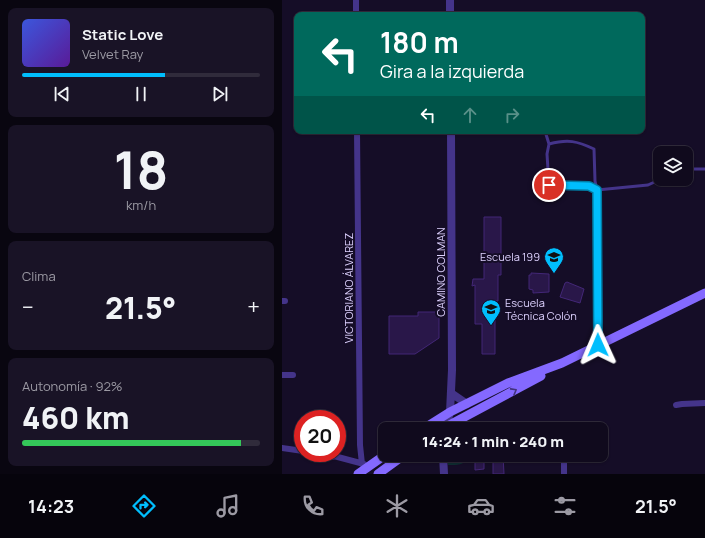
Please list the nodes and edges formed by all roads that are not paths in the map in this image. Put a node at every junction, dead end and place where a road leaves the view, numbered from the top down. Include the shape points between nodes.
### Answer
1 (356, 0) edge
2 (450, 0) edge
3 (356, 12) edge
4 (450, 12) edge
5 (358, 134) edge
6 (451, 134) edge
7 (546, 134) edge
8 (550, 144) junction
9 (693, 169) edge
10 (705, 169) edge
11 (653, 183) edge
12 (597, 190) junction
13 (705, 293) edge
14 (598, 345) junction
15 (562, 363) junction
16 (282, 375) edge
17 (294, 375) dead end
18 (495, 390) junction
19 (451, 393) junction
20 (705, 403) edge
21 (467, 404) junction
22 (676, 406) dead end
23 (453, 417) junction
24 (445, 422) edge
25 (445, 422) edge
26 (360, 445) junction
27 (282, 448) edge
28 (294, 450) edge
29 (346, 459) edge
30 (378, 459) edge
31 (353, 461) junction
32 (343, 462) edge
33 (395, 462) edge
34 (443, 462) edge
35 (564, 462) edge
36 (392, 464) joint
37 (364, 468) edge
38 (378, 474) edge
39 (444, 474) edge
40 (564, 474) edge

1 - 3 street
2 - 4 street
5 - 26 street, VICTORIANO ÁLVAREZ
6 - 19 street, CAMINO COLMAN
7 - 8 lane
8 - 12 lane via 563,140 578,142 594,149 594,182
8 - 12 lane via 547,154 549,185 589,186
9 - 10 lane
11 - 12 lane
12 - 14 lane
13 - 14 main road
14 - 15 main road
15 - 18 main road
23 -> 15 main road via 537,378
16 - 17 street
18 - 21 main road
18 - 23 main road via 488,399
19 - 21 street
19 - 23 street, CAMINO COLMAN
20 - 22 street
21 - 23 main road
23 - 24 main road
23 - 25 main road
26 - 31 street, VICTORIANO ÁLVAREZ via 357,457
26 - 37 street, VICTORIANO ÁLVAREZ
27 - 28 street
29 - 31 street
30 - 37 main road
31 - 37 street
32 - 37 street
33 - 36 main road
34 - 39 street
35 - 40 street
36 - 38 main road
37 - 38 street

